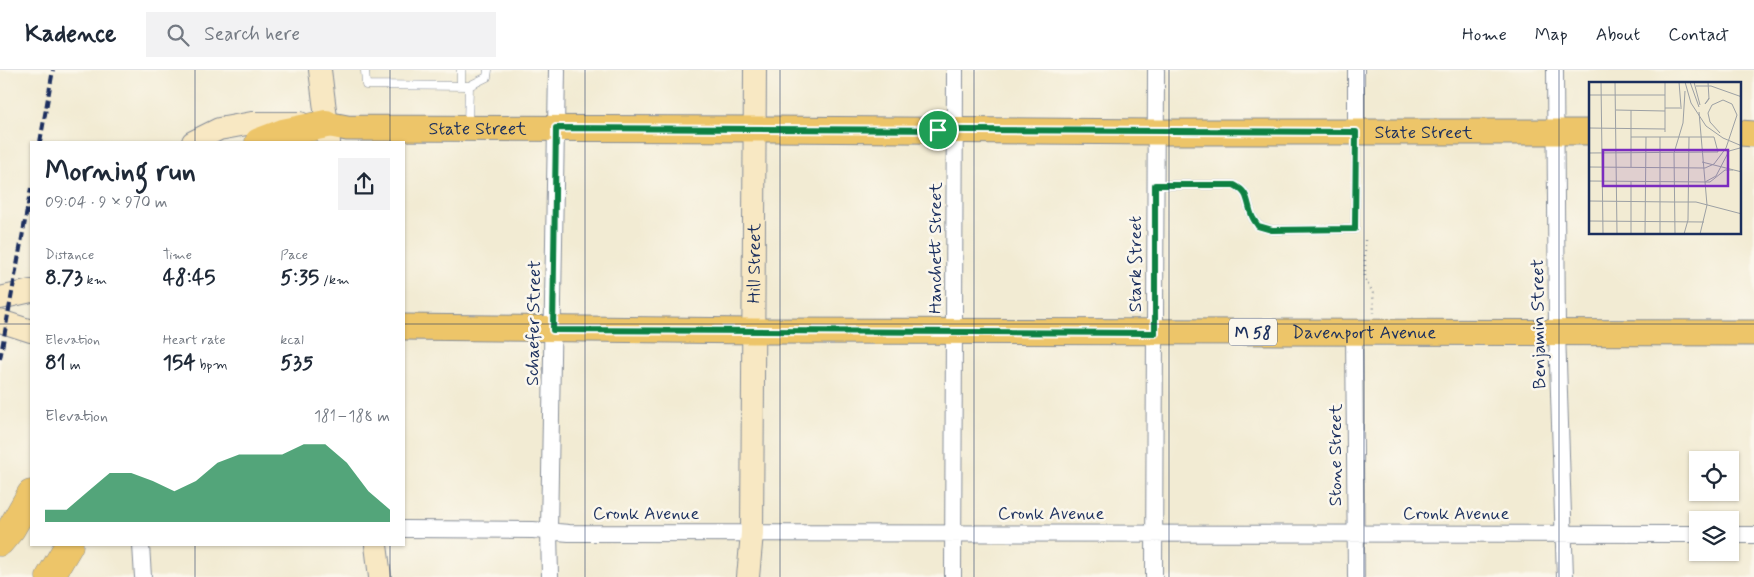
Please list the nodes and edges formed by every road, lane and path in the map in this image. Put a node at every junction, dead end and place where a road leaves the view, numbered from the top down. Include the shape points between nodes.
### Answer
1 (320, 70) edge
2 (365, 70) edge
3 (460, 70) edge
4 (488, 70) edge
5 (556, 70) edge
6 (755, 70) edge
7 (956, 70) edge
8 (1156, 70) edge
9 (1356, 70) edge
10 (1556, 70) edge
11 (465, 86) junction
12 (556, 128) junction
13 (468, 129) junction
14 (755, 129) junction
15 (955, 130) junction
16 (1555, 131) junction
17 (1155, 132) junction
18 (1356, 132) junction
19 (1589, 132) edge
20 (328, 133) edge
21 (195, 141) edge
22 (262, 141) edge
23 (1155, 185) junction
24 (1365, 240) dead end
25 (30, 290) edge
26 (0, 298) edge
27 (1374, 315) dead end
28 (0, 321) edge
29 (405, 327) edge
30 (553, 330) junction
31 (30, 331) edge
32 (753, 331) junction
33 (955, 331) junction
34 (1354, 332) junction
35 (1557, 332) junction
36 (1155, 333) junction
37 (1754, 333) edge
38 (30, 496) edge
39 (405, 529) edge
40 (549, 531) junction
41 (752, 533) junction
42 (953, 533) junction
43 (1354, 533) junction
44 (1154, 534) junction
45 (1564, 534) junction
46 (1689, 534) edge
47 (1739, 535) edge
48 (1754, 535) edge
49 (0, 542) edge
50 (68, 546) edge
51 (140, 546) edge
52 (376, 546) edge
53 (50, 577) edge
54 (143, 577) edge
55 (380, 577) edge
56 (550, 577) edge
57 (748, 577) edge
58 (953, 577) edge
59 (1154, 577) edge
60 (1356, 577) edge
61 (1564, 577) edge

1 - 20 main road
2 - 11 lane via 366,86
3 - 11 lane
4 - 11 lane via 487,77
5 - 12 street, Schaefer Street
6 - 14 main road, Hill Street
7 - 15 street, Hanchett Street
8 - 17 street, Stark Street
9 - 18 street
10 - 16 street, Benjamin Street
11 - 13 lane
12 - 13 main road, State Street
12 - 14 main road, State Street
12 - 30 street, Schaefer Street
13 - 20 main road, State Street via 347,128
14 - 15 main road, State Street
14 - 32 main road, Hill Street
15 - 17 main road, State Street
15 - 33 street, Hanchett Street
16 - 18 main road, State Street
16 - 19 main road, State Street
16 - 35 street, Benjamin Street
17 - 18 main road, State Street
17 - 23 street, Stark Street
18 - 23 lane via 1355,229 1272,230 1258,226 1243,190 1234,185
20 - 21 main road via 252,123 219,129
20 - 22 highway via 283,133
23 - 36 street, Stark Street
24 - 27 path via 1365,280 1373,292
25 - 26 main road
28 - 31 main road
29 - 30 main road, Davenport Avenue / M 58
30 - 32 main road, Davenport Avenue / M 58
30 - 40 street, Schaefer Street
32 - 33 main road, Davenport Avenue / M 58
32 - 41 main road, Hill Street
33 - 36 main road, Davenport Avenue / M 58
33 - 42 street, Hanchett Street
34 - 35 main road, Davenport Avenue / M 58
34 - 36 main road, Davenport Avenue / M 58
34 - 43 street, Stone Street
35 - 37 main road, Davenport Avenue / M 58
35 - 45 street, Benjamin Street
36 - 44 street, Stark Street
38 - 49 highway
39 - 40 street, Cronk Avenue
40 - 41 street, Cronk Avenue
40 - 56 street, Schaefer Street
41 - 42 street, Cronk Avenue
41 - 57 main road, Hill Street
42 - 44 street, Cronk Avenue
42 - 58 street, Hanchett Street
43 - 44 street, Cronk Avenue
43 - 45 street, Cronk Avenue
43 - 60 street, Stone Street
44 - 59 street, Stark Street
45 - 46 street, Cronk Avenue
45 - 61 street, Benjamin Street
47 - 48 street
50 - 53 highway
51 - 54 street
52 - 55 main road

